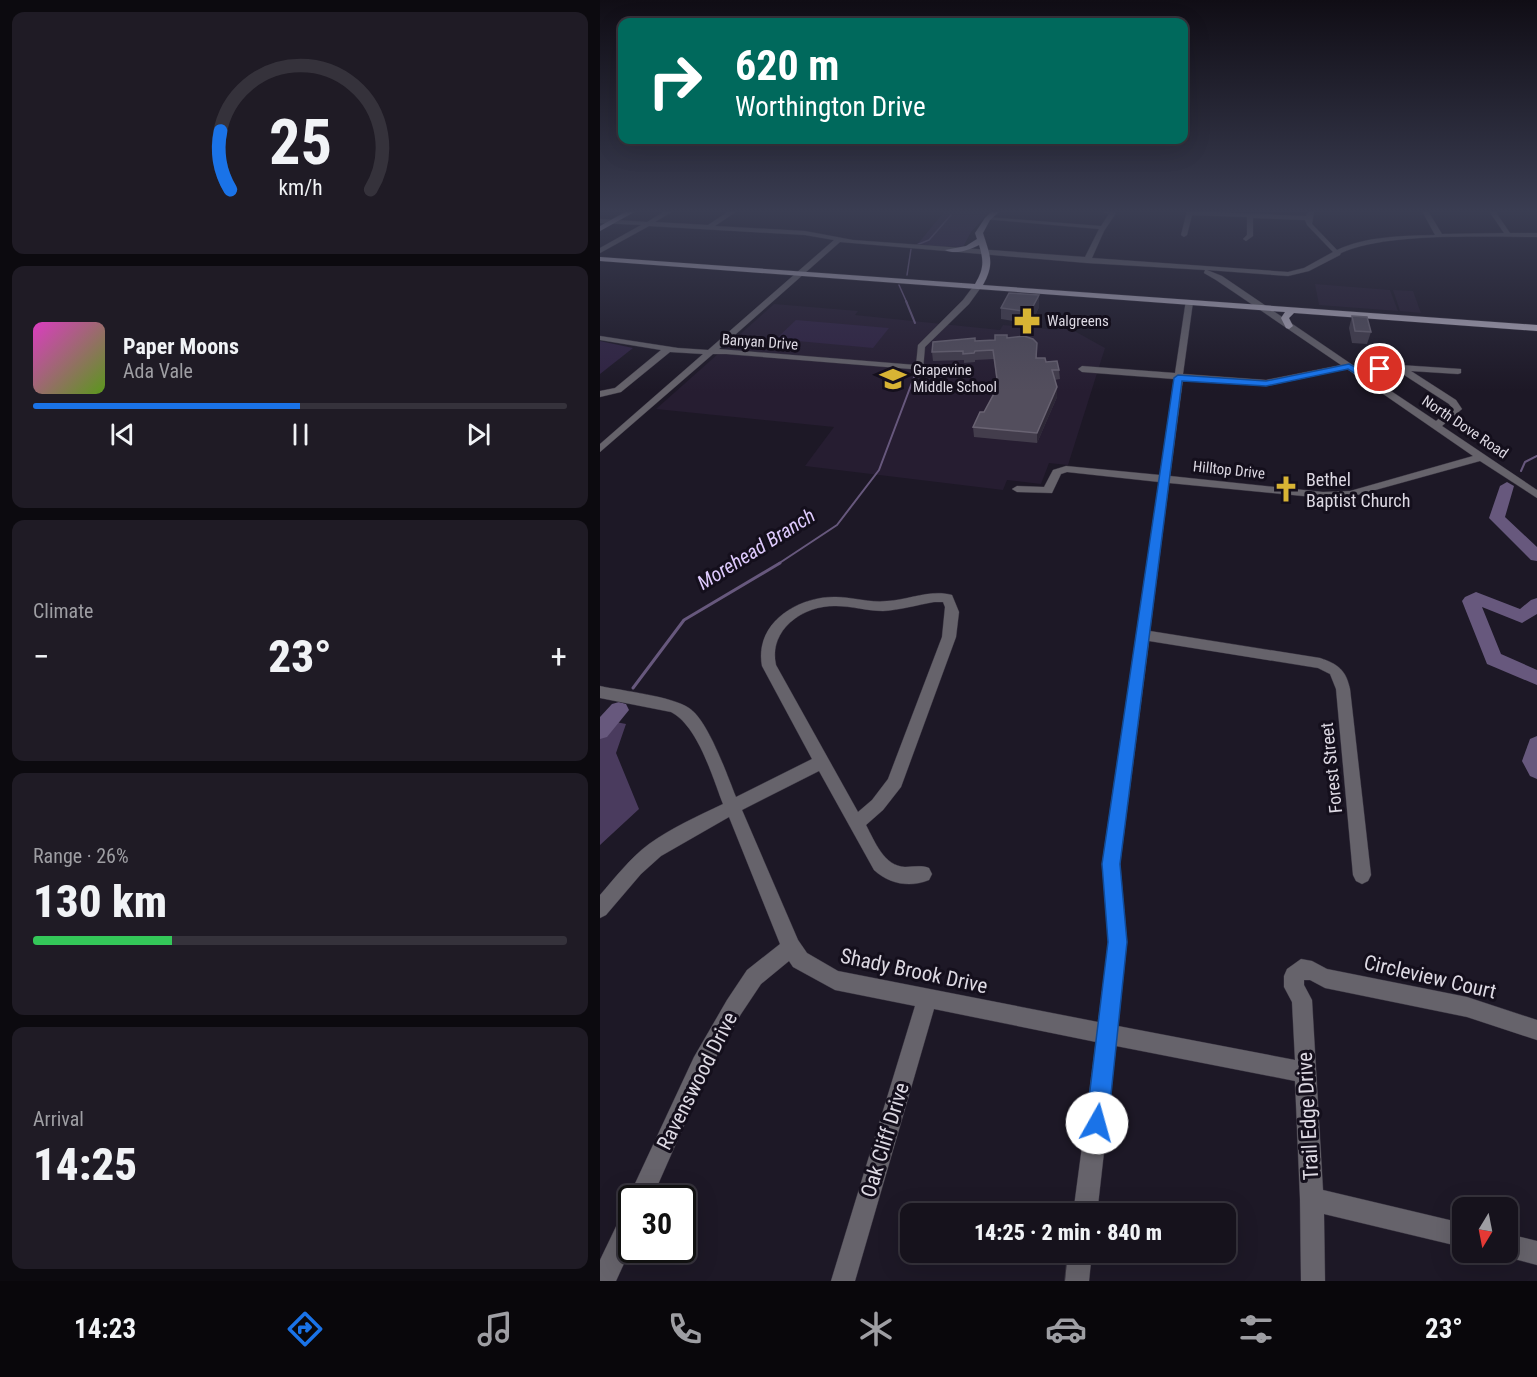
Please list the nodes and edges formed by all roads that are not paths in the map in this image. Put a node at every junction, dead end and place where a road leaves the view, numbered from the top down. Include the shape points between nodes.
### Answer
1 (769, 271) edge
2 (803, 271) edge
3 (986, 271) edge
4 (1201, 271) edge
5 (1237, 271) edge
6 (1240, 271) junction
7 (1307, 271) edge
8 (801, 273) junction
9 (1229, 285) junction
10 (978, 286) junction
11 (1189, 302) junction
12 (1258, 305) junction
13 (1298, 309) junction
14 (1289, 326) junction
15 (1537, 328) edge
16 (600, 338) edge
17 (668, 349) junction
18 (710, 353) junction
19 (1349, 366) junction
20 (1400, 368) junction
21 (1082, 369) dead end
22 (1458, 371) dead end
23 (1359, 373) junction
24 (1178, 378) junction
25 (600, 394) edge
26 (1436, 426) junction
27 (600, 449) edge
28 (1482, 457) junction
29 (1166, 479) junction
30 (1017, 489) dead end
31 (1537, 495) edge
32 (1144, 635) junction
33 (600, 692) edge
34 (822, 762) junction
35 (731, 809) junction
36 (855, 823) junction
37 (923, 874) dead end
38 (1362, 875) dead end
39 (600, 909) edge
40 (790, 947) junction
41 (1312, 971) joint
42 (927, 999) junction
43 (1537, 1030) edge
44 (1108, 1033) junction
45 (1307, 1073) junction
46 (646, 1185) edge
47 (1312, 1199) junction
48 (1086, 1203) edge
49 (1452, 1233) edge
50 (618, 1248) edge
51 (1518, 1248) edge
52 (1537, 1253) edge
53 (1079, 1263) edge
54 (603, 1281) edge
55 (843, 1281) edge
56 (1077, 1281) edge
57 (1313, 1281) edge

1 - 8 main road
2 - 8 street
3 - 10 main road
4 - 9 street, North Dove Road
5 - 6 street
6 - 7 street via 1288,274
6 - 9 street via 1230,277
8 - 10 main road
8 - 18 street
9 - 12 street, North Dove Road
10 - 11 main road
10 - 18 street, Banyan Drive via 927,340 919,355 920,368 726,351
11 - 12 main road
11 - 24 street
12 - 13 main road
12 - 14 street, North Dove Road
13 - 14 main road via 1285,318
13 - 15 main road
14 - 19 street, North Dove Road
16 - 17 street, Banyan Drive
17 - 18 street, Banyan Drive
17 - 25 street via 618,390
18 - 27 street
19 - 23 street, North Dove Road
19 - 24 street via 1266,383
20 - 22 street
20 - 23 street
20 - 26 street via 1457,406
21 - 24 street
23 - 26 street, North Dove Road
24 - 29 street
26 - 28 street, North Dove Road
28 - 29 street, Hilltop Drive via 1350,494 1308,494
28 - 31 street, North Dove Road
29 - 30 street, Hilltop Drive via 1066,469 1057,472 1048,491
29 - 32 street
32 - 38 street, Forest Street via 1304,659 1335,669 1343,689
32 - 44 street via 1111,864 1118,942
33 - 35 street, Shady Brook Drive via 656,702 686,713 707,746
34 - 35 street
34 - 36 street
34 - 36 street via 769,666 771,634 793,613 810,606 835,601 887,606 947,598 953,615 949,637 895,782 885,799
35 - 39 street via 655,850
35 - 40 street, Shady Brook Drive
36 - 37 street via 876,861 887,871 904,877
40 - 42 street, Shady Brook Drive via 800,960 835,980
40 - 46 street, Ravenswood Drive via 754,977 734,1007 701,1064
41 - 43 street, Circleview Court via 1325,978 1467,1007
41 - 45 street, Trail Edge Drive via 1300,969 1294,976 1294,987 1302,1000
42 - 44 street, Shady Brook Drive
42 - 55 street, Oak Cliff Drive
44 - 45 street, Shady Brook Drive
44 - 48 street
45 - 47 street, Trail Edge Drive
47 - 49 street
47 - 57 street, Trail Edge Drive
50 - 54 street
51 - 52 street
53 - 56 street

